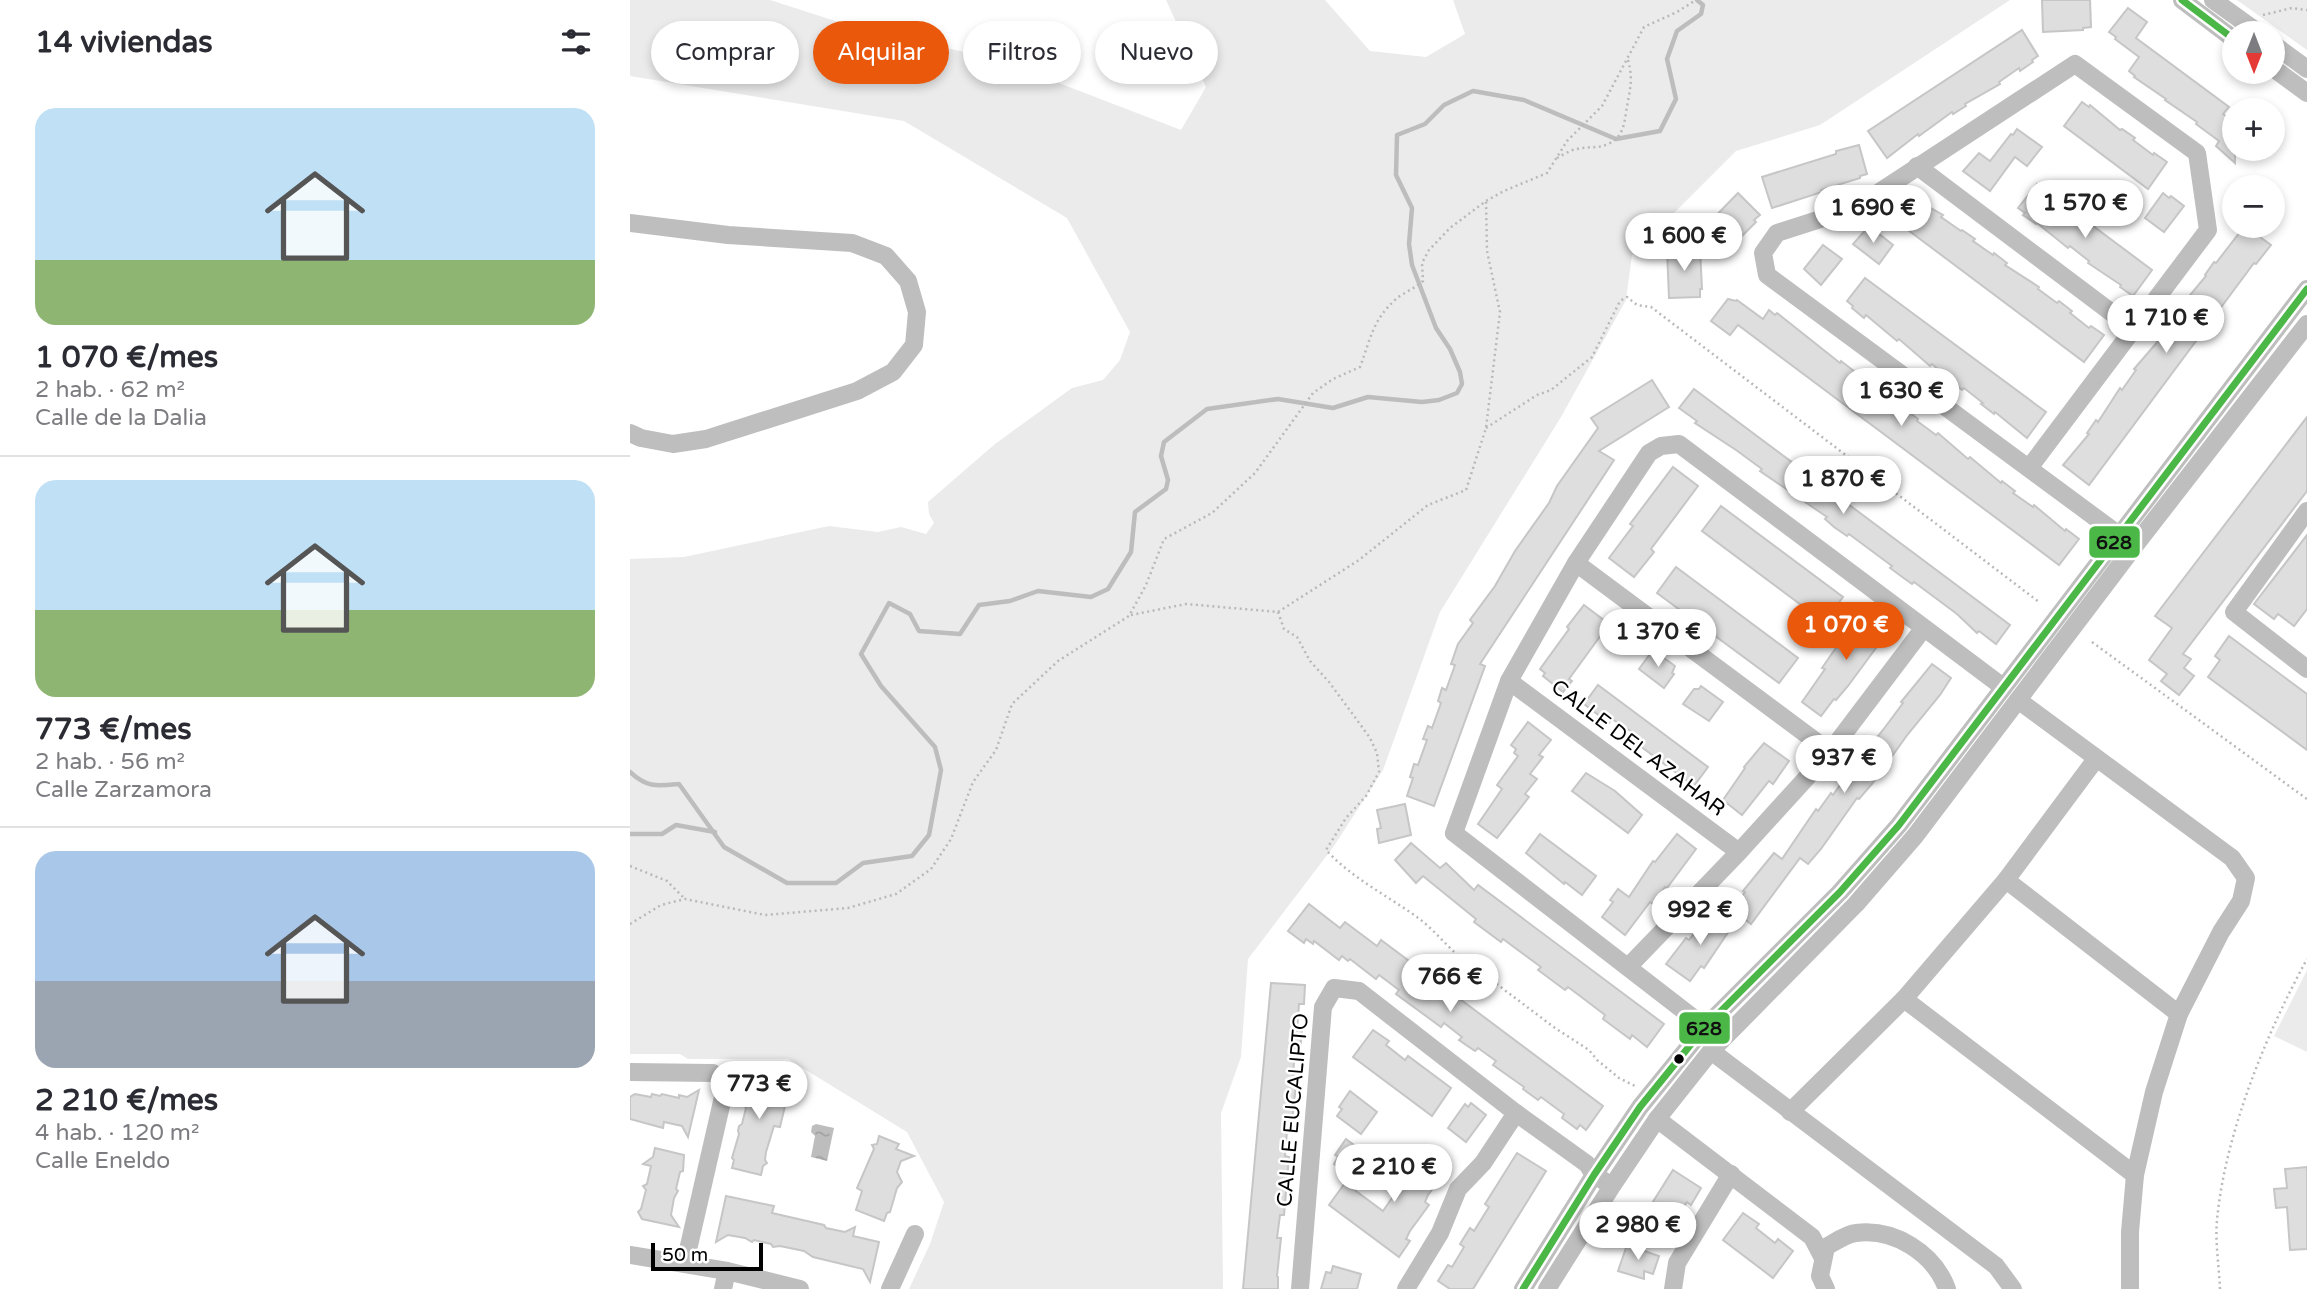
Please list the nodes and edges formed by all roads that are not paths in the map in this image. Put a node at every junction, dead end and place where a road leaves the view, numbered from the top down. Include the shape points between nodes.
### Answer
1 (2182, 0) edge
2 (2213, 0) edge
3 (2242, 21) edge
4 (2222, 30) edge
5 (2286, 54) edge
6 (2307, 69) edge
7 (2286, 78) edge
8 (2307, 93) edge
9 (1917, 166) junction
10 (630, 223) edge
11 (2307, 289) edge
12 (2307, 324) edge
13 (2132, 328) junction
14 (630, 433) edge
15 (2029, 468) junction
16 (2307, 511) edge
17 (2119, 535) junction
18 (2133, 548) junction
19 (1576, 563) junction
20 (1923, 629) junction
21 (2307, 669) edge
22 (1509, 681) junction
23 (2003, 687) junction
24 (2018, 700) junction
25 (1830, 752) junction
26 (2096, 759) junction
27 (1739, 852) junction
28 (2006, 880) junction
29 (1628, 967) junction
30 (1904, 999) junction
31 (2179, 1014) junction
32 (1705, 1027) junction
33 (1711, 1051) junction
34 (630, 1072) edge
35 (1790, 1112) junction
36 (1516, 1113) junction
37 (1657, 1119) junction
38 (1731, 1174) junction
39 (1594, 1175) junction
40 (2135, 1175) junction
41 (1612, 1186) junction
42 (915, 1234) dead end
43 (1812, 1237) junction
44 (1839, 1239) junction
45 (630, 1255) edge
46 (1823, 1258) junction
47 (685, 1263) junction
48 (725, 1280) edge
49 (800, 1289) edge
50 (890, 1289) edge
51 (1300, 1289) edge
52 (1406, 1289) edge
53 (1523, 1289) edge
54 (1547, 1289) edge
55 (1673, 1289) edge
56 (1826, 1289) edge
57 (1947, 1289) edge
58 (2013, 1289) edge
59 (2130, 1289) edge

1 - 4 street
2 - 3 street
5 - 6 street
7 - 8 street
9 - 13 street
9 - 13 street via 2075,64 2197,153 2208,230
9 - 15 street via 1855,208 1777,233 1763,253 1768,275
10 - 14 street via 852,243 886,256 908,281 917,312 914,345 893,372 857,391 706,439 673,444
11 - 17 street
12 - 18 street
13 - 15 street
15 - 17 street
16 - 21 street via 2234,612
17 - 18 street
17 - 23 street
18 - 24 street
19 - 20 street via 1649,453 1679,444
19 - 22 street
19 - 25 street
20 - 23 street
20 - 25 street
22 - 27 street, CALLE DEL AZAHAR
22 - 29 street via 1454,833
23 - 32 street via 1865,864
24 - 26 street
24 - 33 street via 1915,836 1856,905
25 - 27 street
26 - 28 street
26 - 31 street via 2232,858 2246,878 2241,901
27 - 29 street
28 - 30 street
28 - 31 street
29 - 32 street
30 - 35 street
30 - 40 street
31 - 40 street via 2154,1092
32 - 39 street
33 - 35 street
33 - 37 street
34 - 47 street via 713,1073 726,1084
35 - 58 street via 1996,1266
36 - 39 street, CALLE EUCALIPTO via 1587,1164
36 - 51 street, CALLE EUCALIPTO via 1359,991 1334,988 1323,1007
36 - 52 street via 1483,1163 1458,1189 1440,1233
37 - 38 street
37 - 41 street
38 - 43 street
38 - 55 street via 1677,1264
39 - 41 street, CALLE EUCALIPTO
39 - 53 street
40 - 59 street
41 - 54 street
42 - 50 street
43 - 44 street
43 - 46 street
44 - 46 street via 1826,1247
44 - 57 street via 1854,1233 1881,1233 1910,1243 1931,1263
45 - 47 street
46 - 56 street via 1820,1276
47 - 48 street
48 - 49 street

